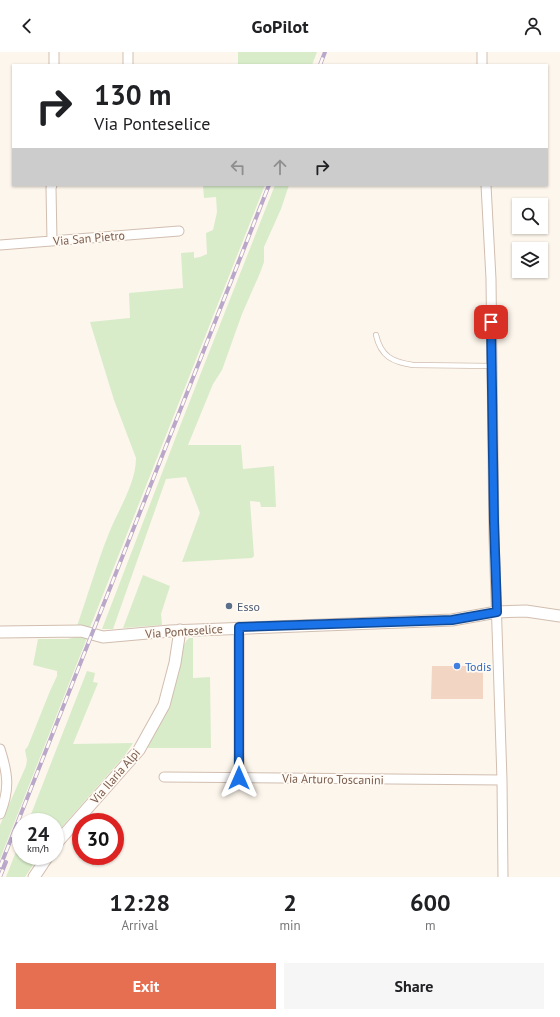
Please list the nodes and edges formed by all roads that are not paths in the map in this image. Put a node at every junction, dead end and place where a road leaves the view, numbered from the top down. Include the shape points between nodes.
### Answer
1 (54, 52) edge
2 (128, 52) edge
3 (482, 52) edge
4 (54, 64) edge
5 (128, 64) edge
6 (482, 64) edge
7 (52, 186) edge
8 (486, 186) edge
9 (178, 230) dead end
10 (52, 241) junction
11 (0, 246) edge
12 (376, 335) dead end
13 (492, 366) junction
14 (497, 612) junction
15 (560, 616) edge
16 (239, 627) junction
17 (180, 630) junction
18 (0, 632) edge
19 (0, 749) edge
20 (164, 777) dead end
21 (239, 778) junction
22 (502, 780) junction
23 (0, 814) edge
24 (64, 836) edge
25 (42, 865) edge
26 (34, 877) edge
27 (503, 877) edge

1 - 4 street
2 - 5 street
3 - 6 street
7 - 10 street
8 - 13 street
9 - 10 street, Via San Pietro
10 - 11 street, Via San Pietro
12 - 13 lane via 384,354 402,363
13 - 14 street
14 - 15 street, Via Ponteselice via 526,611
14 - 16 street, Via Ponteselice via 452,620
14 - 22 street
16 - 17 street, Via Ponteselice
16 - 21 street
17 - 18 street, Via Ponteselice via 103,637 81,631
17 - 24 street, Via Ilaria Alpi via 164,705 139,750
19 - 23 street via 8,780
20 - 21 street, Via Arturo Toscanini
21 - 22 street, Via Arturo Toscanini
22 - 27 street
25 - 26 street

